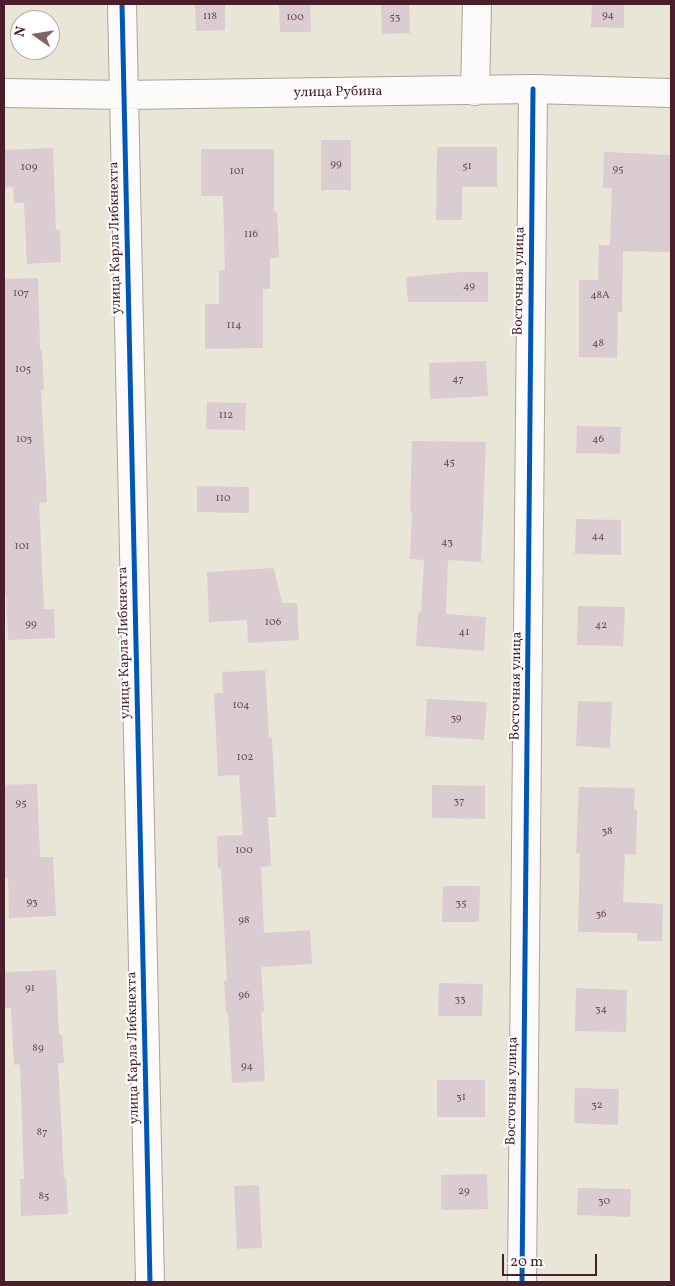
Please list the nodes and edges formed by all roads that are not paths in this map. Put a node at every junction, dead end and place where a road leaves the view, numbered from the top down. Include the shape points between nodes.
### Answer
1 (122, 4) edge
2 (477, 4) edge
3 (533, 89) junction
4 (474, 91) junction
5 (4, 93) edge
6 (671, 93) edge
7 (124, 95) junction
8 (150, 1282) edge
9 (522, 1282) edge

1 - 7 street, улица Карла Либкнехта
2 - 4 street
3 - 4 street, улица Рубина
3 - 6 street, улица Рубина
3 - 9 street, Восточная улица
4 - 7 street, улица Рубина
5 - 7 street, улица Рубина
7 - 8 street, улица Карла Либкнехта

